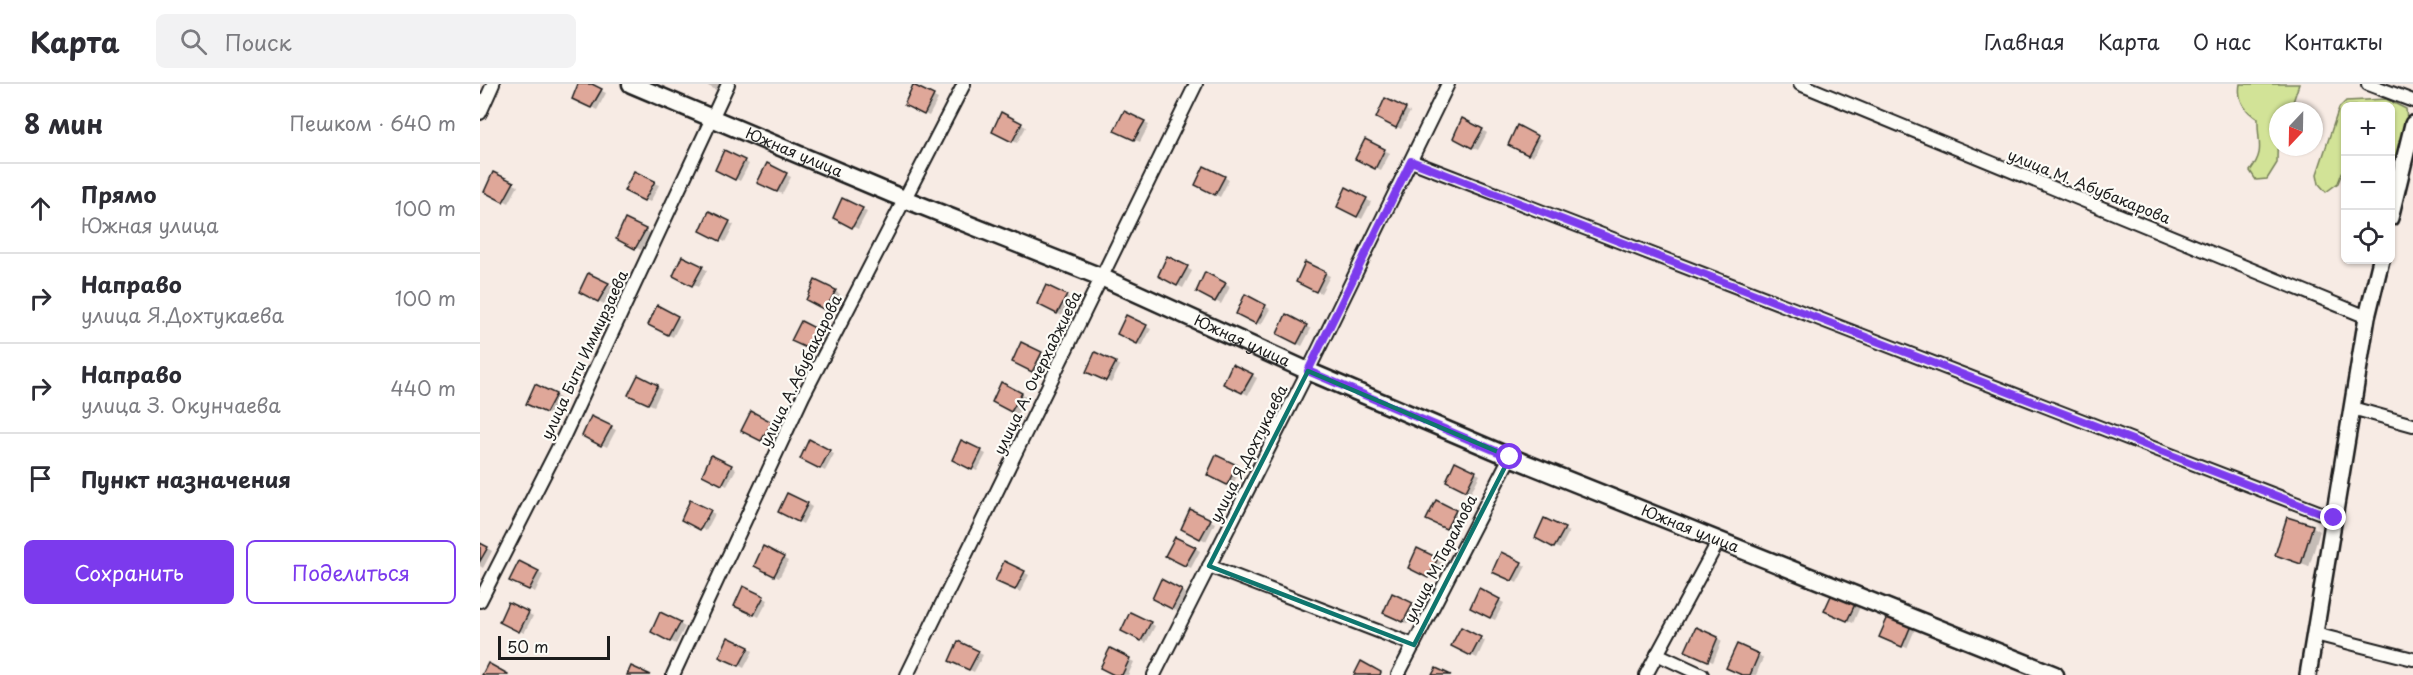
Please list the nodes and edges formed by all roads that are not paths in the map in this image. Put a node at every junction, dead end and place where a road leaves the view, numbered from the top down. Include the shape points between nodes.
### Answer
1 (493, 84) edge
2 (631, 84) edge
3 (728, 84) edge
4 (964, 84) edge
5 (1196, 84) edge
6 (1448, 84) edge
7 (1800, 84) edge
8 (2368, 84) edge
9 (2413, 101) edge
10 (480, 113) edge
11 (712, 119) junction
12 (2413, 124) edge
13 (1411, 161) junction
14 (2408, 170) edge
15 (903, 199) junction
16 (2394, 210) edge
17 (2380, 264) edge
18 (1101, 277) junction
19 (2367, 317) junction
20 (1308, 371) junction
21 (2352, 408) junction
22 (2413, 425) edge
23 (1510, 457) junction
24 (2334, 518) junction
25 (1719, 540) junction
26 (1209, 566) junction
27 (480, 601) edge
28 (2314, 634) junction
29 (1414, 645) junction
30 (1657, 654) junction
31 (2413, 659) edge
32 (673, 675) edge
33 (907, 675) edge
34 (1154, 675) edge
35 (1398, 675) edge
36 (1646, 675) edge
37 (1702, 675) edge
38 (2055, 675) edge
39 (2308, 675) edge

1 - 10 street
2 - 11 main road, Южная улица
3 - 11 street, улица Бити Иммирзаева
4 - 15 street, улица А.Абубакарова
5 - 18 street, улица А. Очерхаджиева
6 - 13 street, улица Я.Дохтукаева
7 - 19 street, улица М. Абубакарова
8 - 9 street
11 - 15 main road, Южная улица
11 - 27 street, улица Бити Иммирзаева via 563,438
12 - 14 street
13 - 20 street, улица Я.Дохтукаева
13 - 24 street
14 - 16 street
15 - 18 main road, Южная улица
15 - 32 street, улица А.Абубакарова via 803,396
17 - 19 street
18 - 20 main road, Южная улица
18 - 33 street, улица А. Очерхаджиева
19 - 21 street
20 - 23 main road, Южная улица
20 - 26 street, улица Я.Дохтукаева
21 - 22 street
21 - 24 street
23 - 25 main road, Южная улица
23 - 29 street, улица М.Тарамова
24 - 28 street
25 - 30 street
25 - 38 main road, Южная улица
26 - 29 street
26 - 34 street, улица Я.Дохтукаева
28 - 31 street
28 - 39 street
29 - 35 street, улица М.Тарамова
30 - 36 street
30 - 37 street

